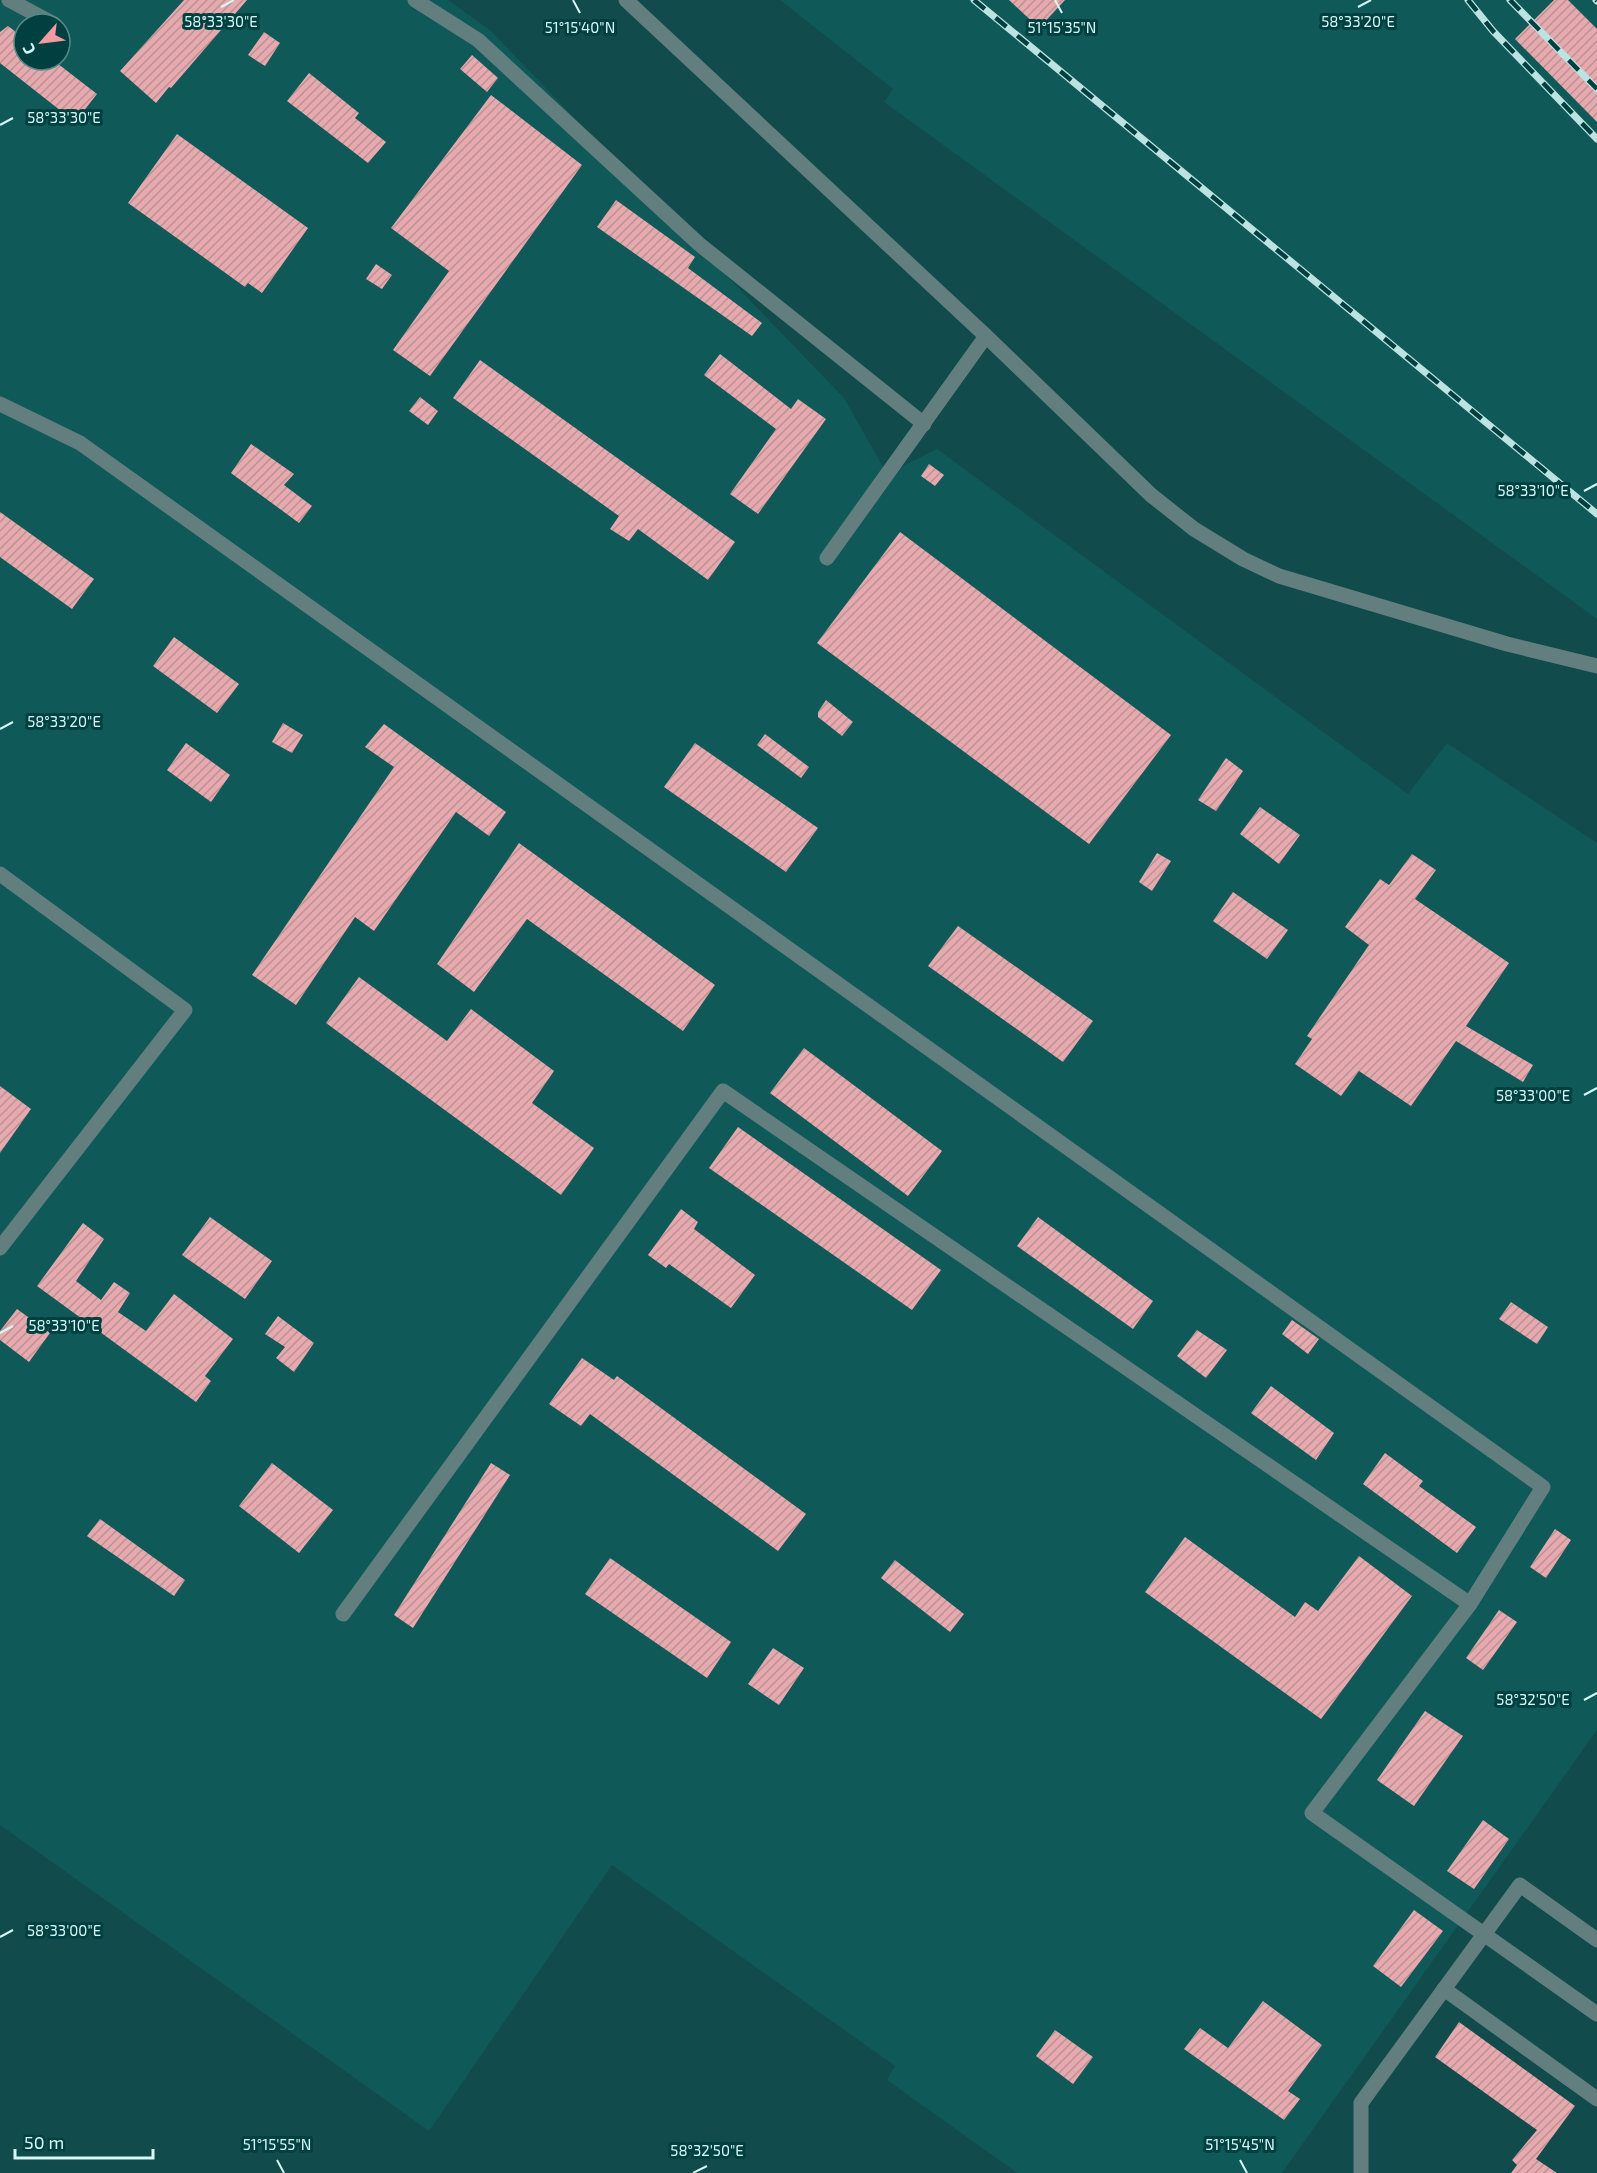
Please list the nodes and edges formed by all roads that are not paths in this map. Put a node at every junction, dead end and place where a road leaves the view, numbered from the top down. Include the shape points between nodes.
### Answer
1 (9, 0) edge
2 (415, 0) edge
3 (627, 0) edge
4 (32, 12) edge
5 (986, 336) junction
6 (0, 404) edge
7 (924, 424) junction
8 (827, 558) dead end
9 (1597, 666) edge
10 (0, 874) edge
11 (0, 1248) edge
12 (1470, 1604) junction
13 (343, 1614) dead end
14 (1484, 1935) junction
15 (1597, 1940) edge
16 (1444, 1989) junction
17 (1597, 2014) edge
18 (1597, 2099) edge
19 (1361, 2173) edge

1 - 4 street
2 - 7 street via 478,40 699,244
3 - 5 street
5 - 7 street
5 - 9 street via 1151,495 1194,529 1243,559 1313,587
6 - 12 street via 80,443 1543,1487
7 - 8 street
10 - 11 street via 185,1010
12 - 13 street via 723,1091
12 - 14 street via 1312,1813
14 - 15 street via 1520,1885
14 - 16 street
14 - 17 street
16 - 18 street
16 - 19 street via 1360,2103

